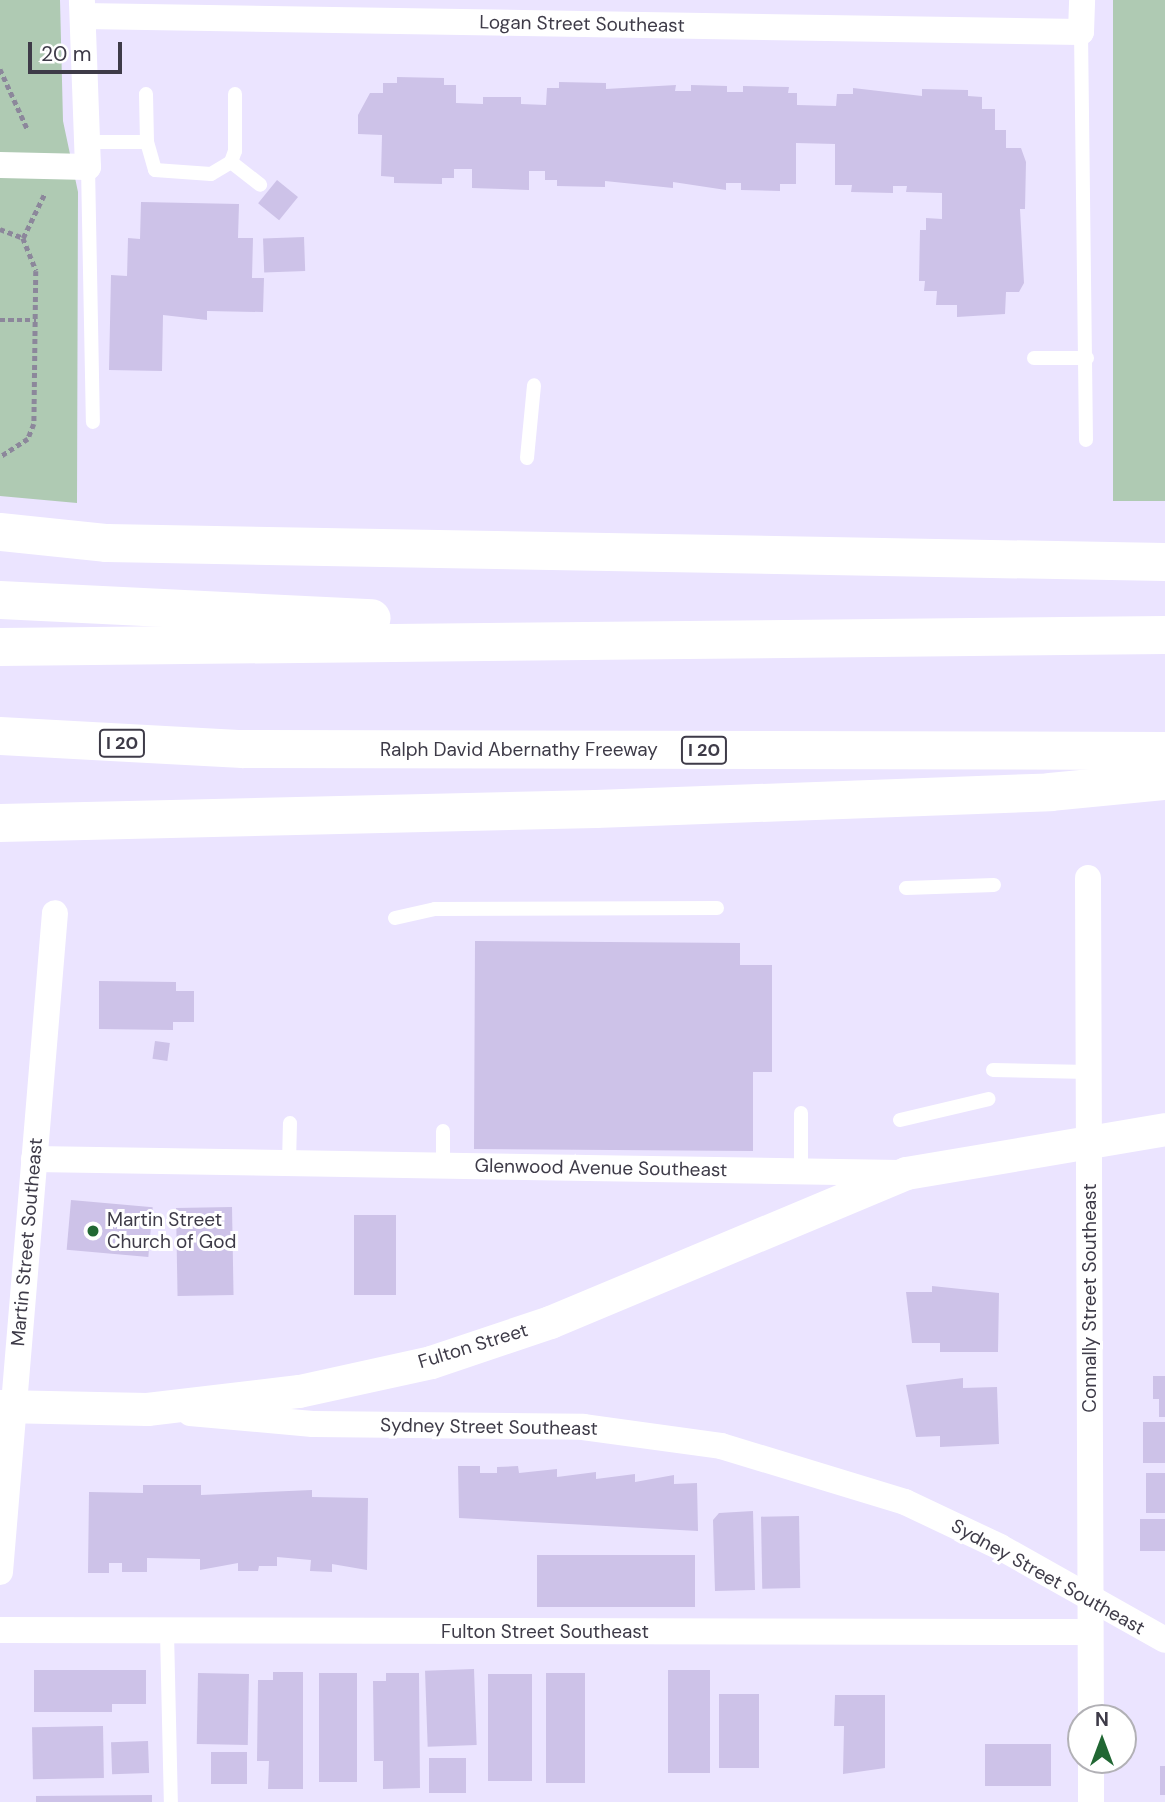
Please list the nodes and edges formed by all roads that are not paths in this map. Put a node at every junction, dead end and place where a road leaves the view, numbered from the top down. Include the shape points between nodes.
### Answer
1 (1082, 0) edge
2 (83, 8) edge
3 (579, 12) edge
4 (1081, 32) junction
5 (146, 94) dead end
6 (235, 94) dead end
7 (147, 142) junction
8 (87, 154) junction
9 (231, 162) junction
10 (0, 165) edge
11 (260, 185) dead end
12 (1034, 358) dead end
13 (1087, 358) junction
14 (534, 385) dead end
15 (93, 422) dead end
16 (1086, 440) dead end
17 (527, 458) dead end
18 (0, 532) edge
19 (1165, 562) edge
20 (0, 600) edge
21 (1165, 635) edge
22 (867, 637) junction
23 (0, 647) edge
24 (0, 736) edge
25 (243, 749) junction
26 (1165, 751) edge
27 (0, 758) edge
28 (1165, 781) edge
29 (0, 823) edge
30 (1088, 878) dead end
31 (994, 885) dead end
32 (906, 888) dead end
33 (717, 908) dead end
34 (55, 913) dead end
35 (395, 918) dead end
36 (993, 1070) dead end
37 (1089, 1072) junction
38 (989, 1099) dead end
39 (801, 1113) dead end
40 (900, 1120) dead end
41 (290, 1123) dead end
42 (1165, 1129) edge
43 (443, 1131) dead end
44 (1089, 1142) junction
45 (34, 1159) junction
46 (289, 1163) junction
47 (443, 1165) junction
48 (801, 1171) junction
49 (906, 1173) junction
50 (7, 1406) edge
51 (147, 1409) junction
52 (0, 1572) edge
53 (1091, 1600) junction
54 (0, 1630) edge
55 (1090, 1632) junction
56 (167, 1633) junction
57 (1165, 1640) edge
58 (1091, 1704) edge
59 (1091, 1774) edge
60 (171, 1802) edge
61 (1091, 1802) edge

1 - 4 street
2 - 3 street, Logan Street Southeast
2 - 8 street
3 - 4 street, Logan Street Southeast
4 - 13 lane
5 - 7 lane
6 - 9 lane
7 - 8 lane
7 - 9 lane via 155,170 211,174
8 - 10 street
8 - 15 lane
9 - 11 lane
12 - 13 lane
13 - 16 lane
14 - 17 lane
18 - 19 highway via 107,542
20 - 22 highway
21 - 22 highway
22 - 23 highway
24 - 25 highway, Ralph David Abernathy Freeway / I 20
25 - 26 highway, Ralph David Abernathy Freeway / I 20
25 - 27 highway
28 - 29 highway via 1050,792 596,809
30 - 37 street, Connally Street Southeast
31 - 32 lane
33 - 35 lane via 435,909
34 - 45 street, Martin Street Southeast
36 - 37 lane
37 - 44 street, Connally Street Southeast
38 - 40 lane
39 - 48 lane
41 - 46 lane
42 - 44 street, Glenwood Avenue Southeast
43 - 47 lane
44 - 49 street, Glenwood Avenue Southeast
44 - 53 street, Connally Street Southeast
45 - 46 street, Glenwood Avenue Southeast
45 - 50 street, Martin Street Southeast
46 - 47 street, Glenwood Avenue Southeast
47 - 48 street, Glenwood Avenue Southeast
48 - 49 street, Glenwood Avenue Southeast
49 - 51 street, Fulton Street via 550,1322 431,1362 299,1391
50 - 51 street, Fulton Street
50 - 52 street, Martin Street Southeast
51 - 53 street, Sydney Street Southeast via 313,1424 583,1427 721,1446 905,1502
53 - 55 street, Connally Street Southeast
53 - 57 street, Sydney Street Southeast
54 - 56 street, Fulton Street Southeast
55 - 56 street, Fulton Street Southeast
55 - 58 street, Connally Street Southeast
56 - 60 lane
59 - 61 street

